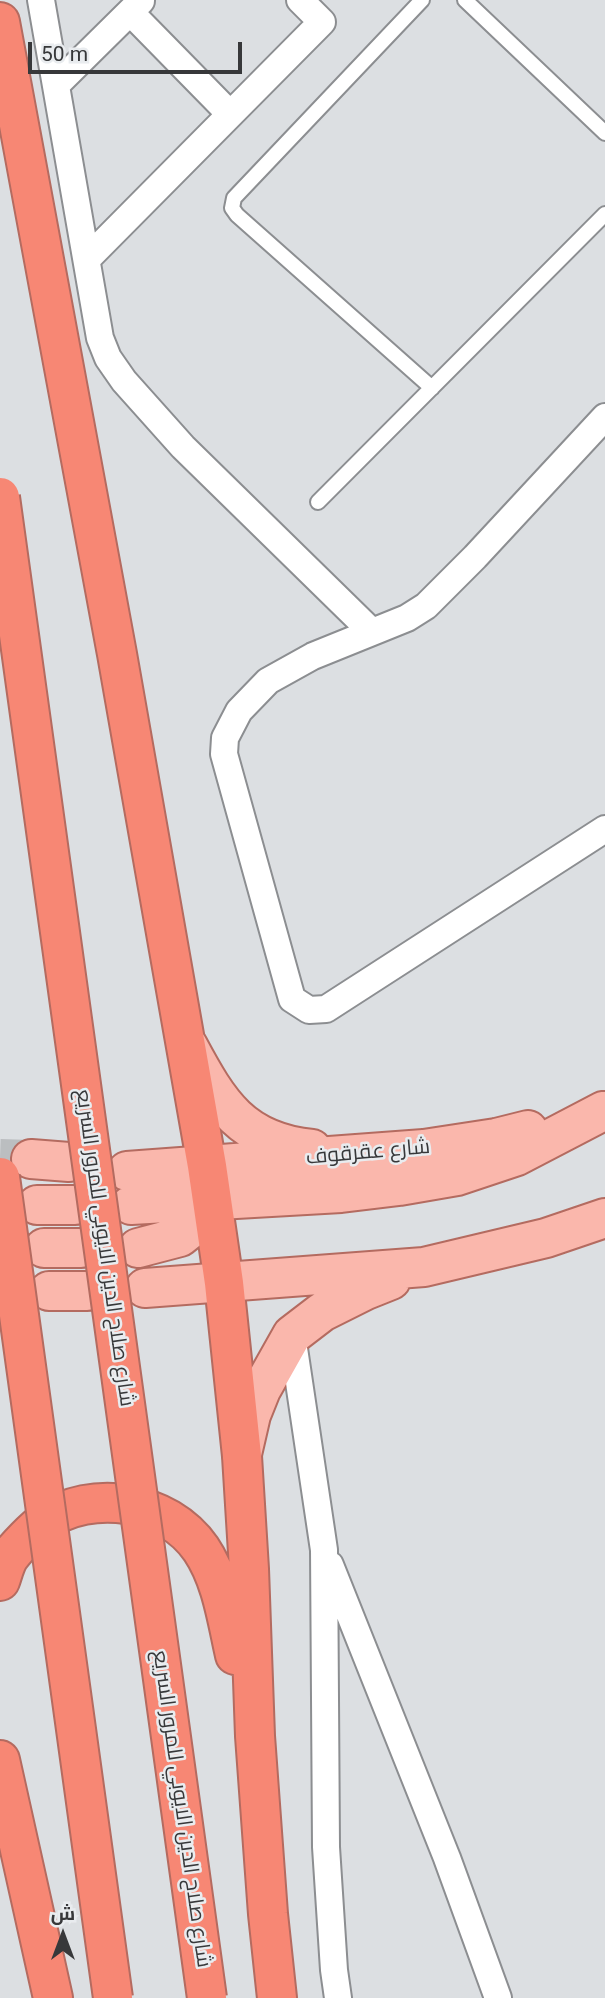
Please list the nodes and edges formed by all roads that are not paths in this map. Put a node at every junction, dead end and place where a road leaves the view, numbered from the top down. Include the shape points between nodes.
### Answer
1 (41, 0) edge
2 (300, 0) edge
3 (422, 0) edge
4 (465, 0) edge
5 (136, 6) edge
6 (0, 22) edge
7 (56, 85) junction
8 (230, 114) junction
9 (605, 133) edge
10 (605, 214) edge
11 (87, 258) junction
12 (432, 388) junction
13 (605, 417) edge
14 (0, 497) edge
15 (318, 502) dead end
16 (372, 632) junction
17 (605, 829) edge
18 (184, 1038) junction
19 (604, 1111) edge
20 (370, 1154) junction
21 (69, 1162) dead end
22 (15, 1168) edge
23 (209, 1184) junction
24 (129, 1188) dead end
25 (37, 1205) dead end
26 (75, 1205) dead end
27 (605, 1218) edge
28 (138, 1248) dead end
29 (424, 1267) junction
30 (224, 1283) junction
31 (145, 1288) dead end
32 (49, 1290) dead end
33 (87, 1290) dead end
34 (292, 1335) junction
35 (242, 1456) junction
36 (324, 1550) junction
37 (0, 1581) edge
38 (255, 1736) junction
39 (0, 1760) edge
40 (53, 1998) edge
41 (113, 1998) edge
42 (207, 1998) edge
43 (277, 1998) edge
44 (338, 1998) edge
45 (498, 1998) edge

1 - 7 street
2 - 8 street via 322,22
3 - 12 lane via 234,198 232,208
4 - 9 lane
5 - 7 street
5 - 8 street
6 - 18 highway
7 - 11 street
8 - 11 street
10 - 12 lane
11 - 16 street via 100,338 124,381 183,447
12 - 15 lane
13 - 16 street via 426,606
14 - 42 highway, شارع صلاح الدين الايوبي للمرور السريع, bridge
16 - 17 street via 268,681 239,711 225,738 224,754 292,999 309,1010 326,1009
18 - 20 main road via 226,1109 253,1132 283,1144
18 - 23 highway
19 - 20 main road, شارع عقرقوف via 496,1138
19 - 23 main road via 517,1156 457,1176 341,1193
20 - 23 main road, شارع عقرقوف
21 - 22 main road
22 - 41 highway, bridge
23 - 24 main road
23 - 28 main road via 205,1217 180,1237
23 - 30 highway
25 - 26 main road
27 - 29 main road via 546,1238
29 - 30 main road
29 - 34 main road via 322,1312
30 - 31 main road
30 - 35 highway
32 - 33 main road
34 - 35 main road via 261,1390
34 - 36 street
35 - 38 highway
36 - 44 street via 326,1847
36 - 45 street
37 - 38 highway via 9,1558 43,1522 67,1509 110,1502 165,1517 201,1549 216,1576
38 - 43 highway
39 - 40 highway

